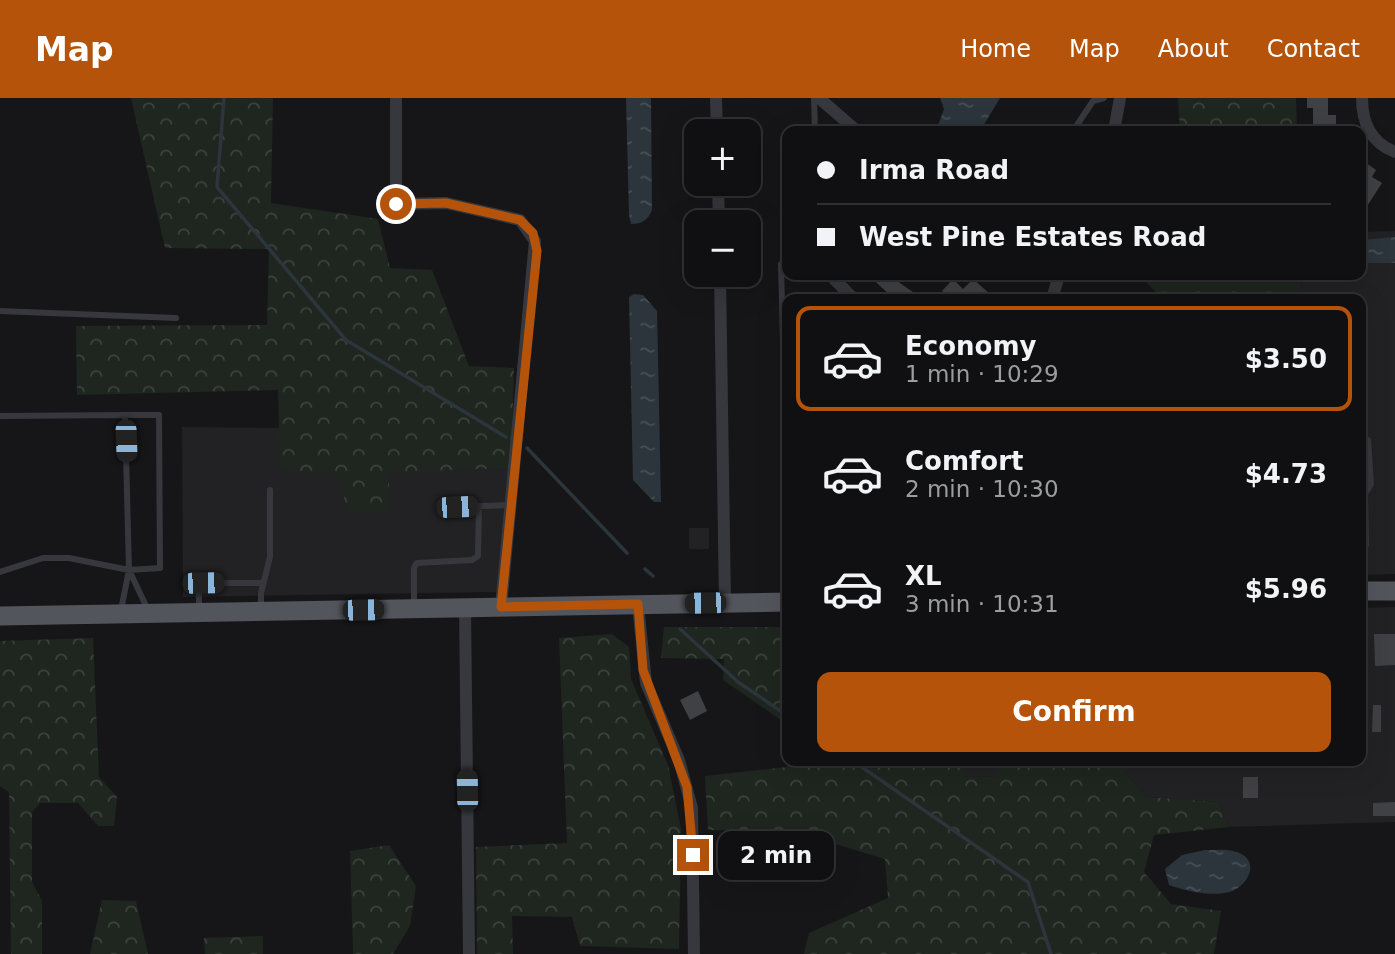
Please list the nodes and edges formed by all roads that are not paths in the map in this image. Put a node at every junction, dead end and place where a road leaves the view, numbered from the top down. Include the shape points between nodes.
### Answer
1 (396, 98) edge
2 (716, 98) edge
3 (816, 98) edge
4 (1104, 98) edge
5 (1120, 98) edge
6 (1362, 98) edge
7 (717, 119) edge
8 (815, 126) edge
9 (851, 126) edge
10 (1076, 126) edge
11 (1115, 126) edge
12 (1395, 152) edge
13 (781, 264) dead end
14 (835, 280) edge
15 (720, 287) edge
16 (849, 294) edge
17 (782, 303) edge
18 (0, 312) edge
19 (176, 318) dead end
20 (125, 415) junction
21 (0, 416) edge
22 (1366, 440) edge
23 (270, 490) dead end
24 (1366, 491) edge
25 (512, 505) junction
26 (480, 506) junction
27 (457, 507) dead end
28 (130, 570) junction
29 (0, 572) edge
30 (263, 583) junction
31 (1366, 591) edge
32 (1395, 591) edge
33 (782, 596) edge
34 (725, 603) junction
35 (638, 604) junction
36 (501, 607) junction
37 (465, 608) junction
38 (414, 609) junction
39 (261, 612) junction
40 (199, 613) junction
41 (150, 614) junction
42 (120, 615) junction
43 (0, 616) edge
44 (468, 954) edge
45 (694, 954) edge

1 - 25 street via 396,204 446,203 520,220 536,241
2 - 7 street
3 - 8 lane
3 - 9 street
4 - 10 lane via 1093,101
5 - 11 street
6 - 12 street via 1365,124 1381,145
13 - 17 lane
14 - 16 street
15 - 34 street
18 - 19 lane
20 - 21 lane
20 - 28 lane
20 - 28 lane via 159,415 160,568
22 - 24 lane via 1371,447 1371,484
23 - 30 lane via 270,557
25 - 26 lane
25 - 36 street
26 - 27 lane
26 - 38 lane via 478,556 417,563
28 - 29 lane via 69,558 43,558
28 - 41 lane
28 - 42 lane
30 - 39 lane
30 - 40 lane via 203,583 199,586
31 - 32 main road
33 - 34 main road
34 - 35 main road
35 - 36 main road
35 - 45 street via 646,683 679,760 692,808
36 - 37 main road
37 - 38 main road
37 - 44 street
38 - 39 main road
39 - 40 main road
40 - 41 main road
41 - 42 main road
42 - 43 main road

